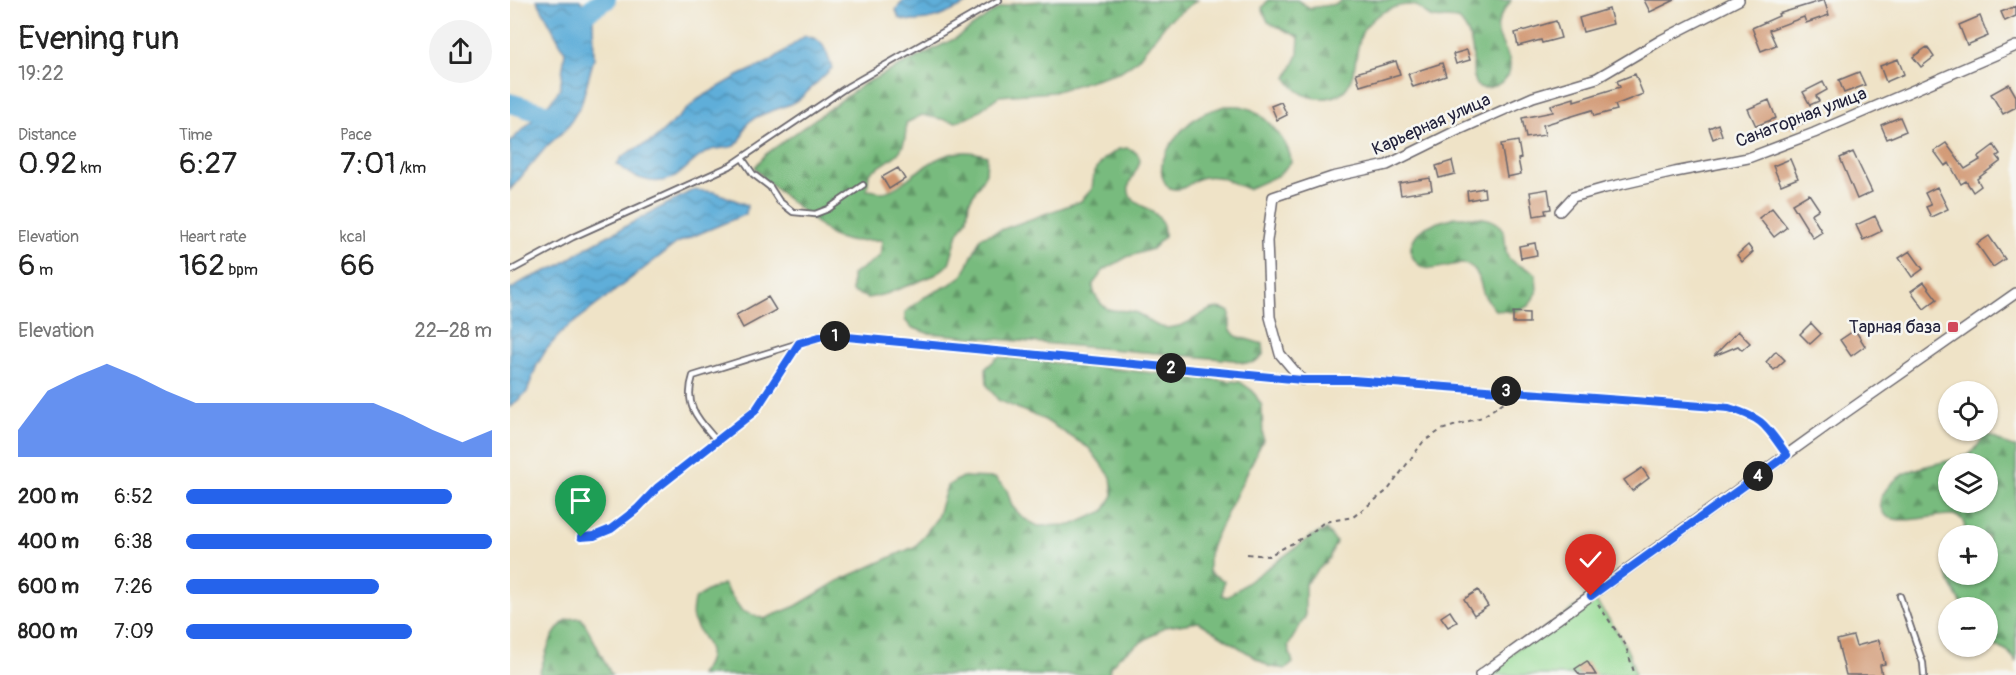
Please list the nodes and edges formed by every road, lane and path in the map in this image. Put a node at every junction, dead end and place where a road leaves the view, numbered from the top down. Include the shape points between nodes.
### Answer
1 (999, 0) edge
2 (1739, 0) edge
3 (2016, 46) edge
4 (742, 158) junction
5 (863, 185) dead end
6 (1560, 211) dead end
7 (510, 271) edge
8 (2016, 293) edge
9 (799, 343) junction
10 (1302, 380) junction
11 (1506, 391) junction
12 (717, 441) junction
13 (1787, 455) junction
14 (581, 537) dead end
15 (1247, 554) dead end
16 (1591, 596) junction
17 (1900, 597) dead end
18 (1480, 675) edge
19 (1635, 675) edge
20 (1924, 675) edge

1 - 4 lane via 847,87
2 - 10 street, Карьерная улица via 1597,78 1533,97 1387,165 1332,177 1273,197 1267,241 1270,317 1280,354
3 - 6 street, Санаторная улица via 1748,159 1605,188 1574,197
4 - 5 lane via 793,212 815,214 828,209
4 - 7 lane
8 - 13 street
9 - 10 lane via 826,335
9 - 12 lane via 755,411
9 - 12 lane via 693,376 689,388 693,412
10 - 11 lane
11 - 13 lane via 1729,408 1762,422
11 - 15 path via 1504,402 1482,417 1441,430 1423,442 1388,490 1353,517 1324,522 1310,534 1268,555
12 - 14 lane via 611,529
13 - 16 street
16 - 18 street
16 - 19 path via 1625,644
17 - 20 lane

